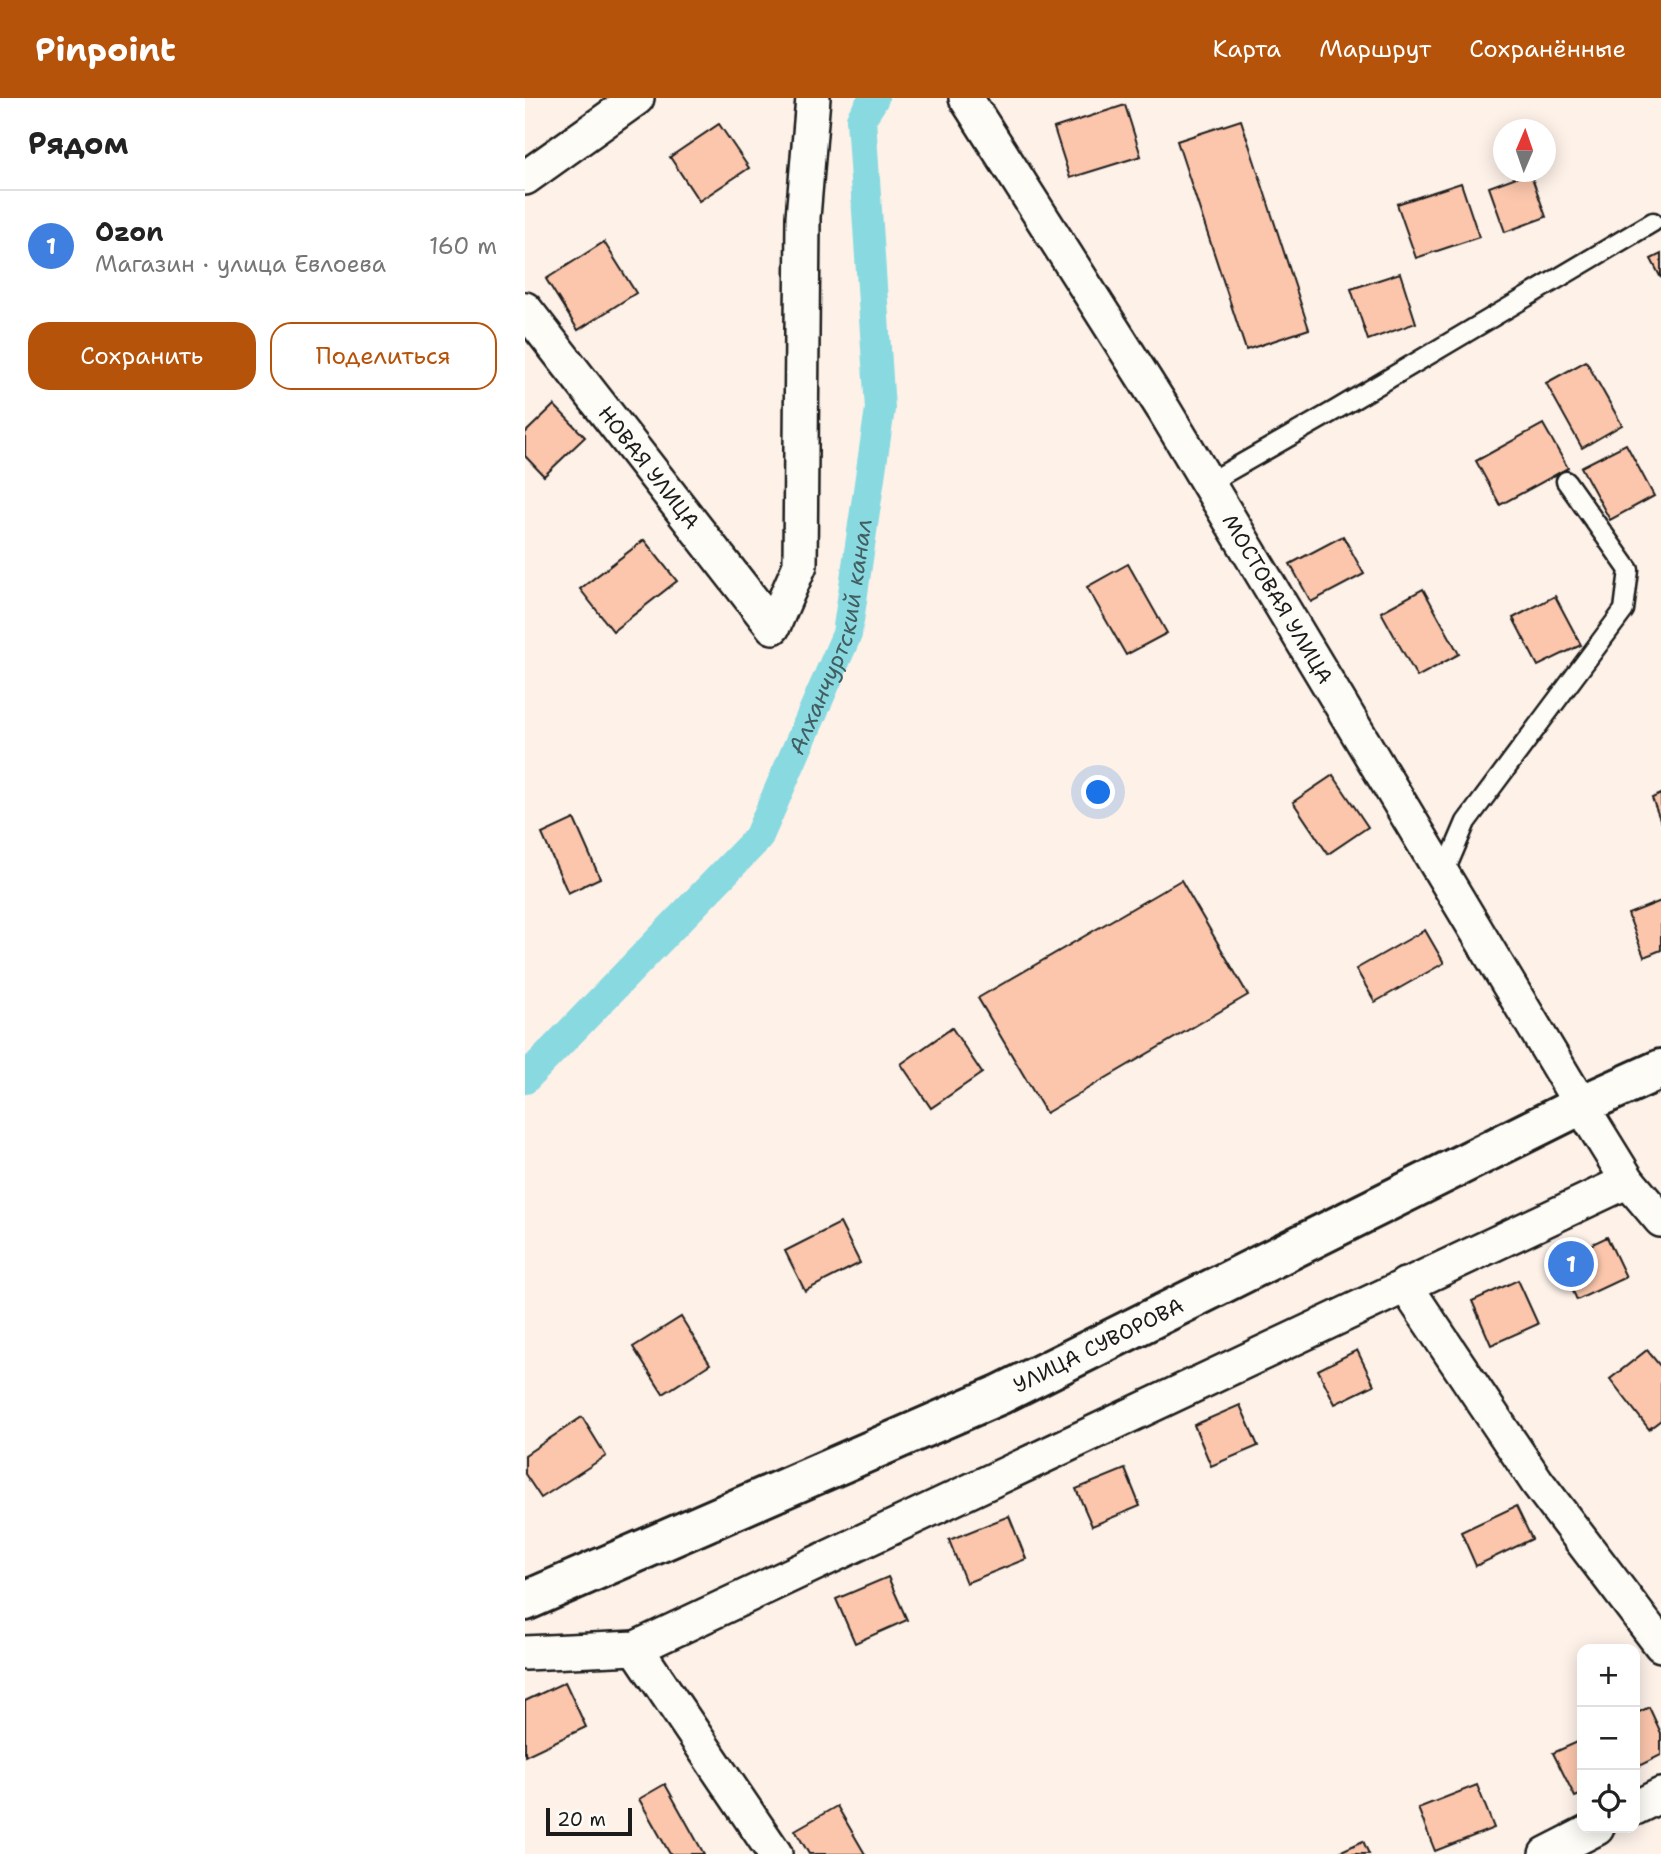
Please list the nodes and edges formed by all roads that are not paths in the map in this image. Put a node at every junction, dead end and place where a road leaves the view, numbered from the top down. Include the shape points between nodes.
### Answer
1 (637, 98) edge
2 (813, 98) edge
3 (965, 98) edge
4 (525, 178) edge
5 (1653, 222) dead end
6 (525, 309) edge
7 (1566, 481) dead end
8 (1208, 483) junction
9 (1443, 876) junction
10 (1661, 1069) edge
11 (1581, 1105) junction
12 (1628, 1181) junction
13 (1661, 1220) edge
14 (1405, 1285) junction
15 (525, 1601) edge
16 (1661, 1644) edge
17 (636, 1648) junction
18 (525, 1653) edge
19 (1661, 1795) edge
20 (1640, 1806) edge
21 (1587, 1833) edge
22 (775, 1854) edge
23 (1546, 1854) edge

1 - 4 street
2 - 6 street, НОВАЯ УЛИЦА via 803,218 800,565 773,627
3 - 8 street, МОСТОВАЯ УЛИЦА
5 - 8 lane
7 - 9 lane via 1629,570 1624,610 1466,822
8 - 9 street, МОСТОВАЯ УЛИЦА
9 - 11 street, МОСТОВАЯ УЛИЦА
10 - 11 main road, УЛИЦА СУВОРОВА
11 - 12 street, МОСТОВАЯ УЛИЦА
11 - 15 main road, УЛИЦА СУВОРОВА via 1001,1394
12 - 13 street, МОСТОВАЯ УЛИЦА
12 - 14 street
14 - 16 street via 1537,1482
14 - 17 street
17 - 18 street
17 - 22 street
19 - 20 street
21 - 23 street

